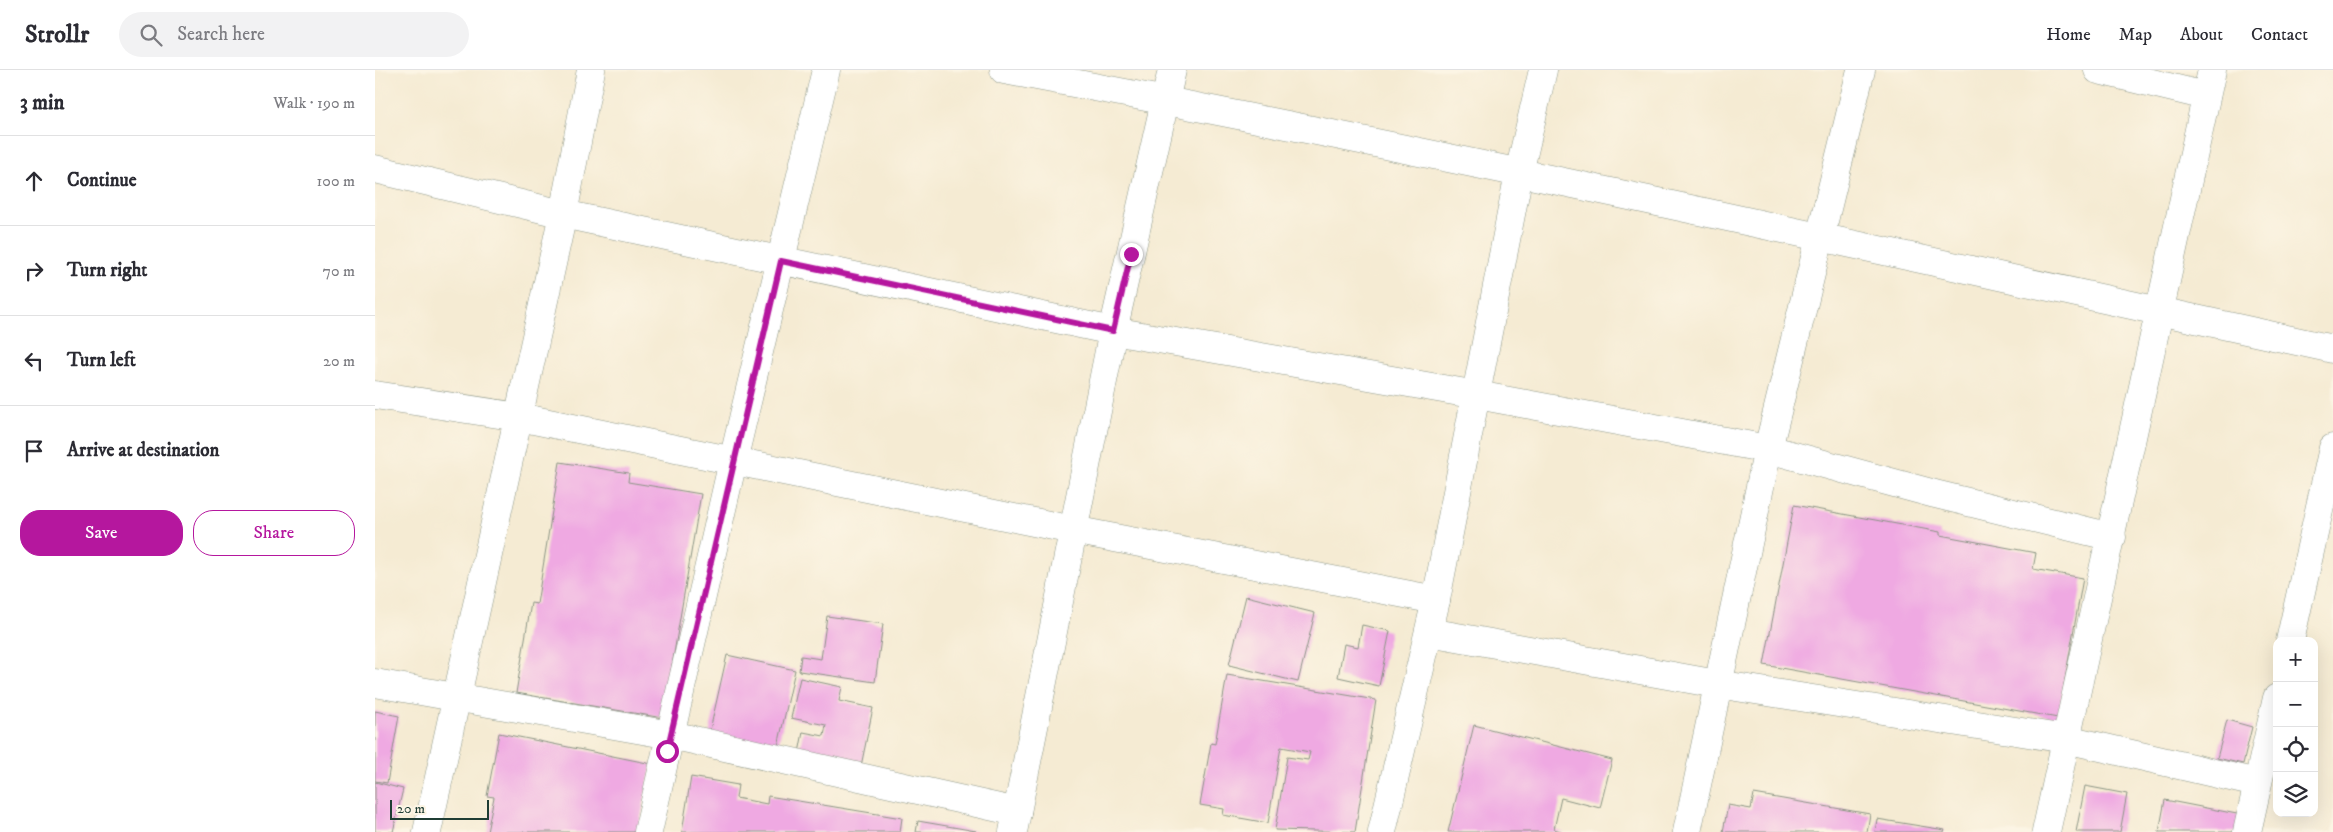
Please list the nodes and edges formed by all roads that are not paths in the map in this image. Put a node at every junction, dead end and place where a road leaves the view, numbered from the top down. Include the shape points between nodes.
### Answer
1 (591, 70) edge
2 (826, 70) edge
3 (1004, 70) edge
4 (1172, 70) edge
5 (1543, 70) edge
6 (1861, 70) edge
7 (2098, 70) edge
8 (2212, 70) edge
9 (2206, 96) junction
10 (1166, 100) junction
11 (375, 169) edge
12 (1519, 173) junction
13 (563, 214) junction
14 (1819, 235) junction
15 (781, 261) junction
16 (2161, 311) junction
17 (1113, 331) junction
18 (2333, 348) edge
19 (375, 395) edge
20 (1477, 395) junction
21 (519, 417) junction
22 (2333, 448) edge
23 (1768, 449) junction
24 (733, 461) junction
25 (1073, 530) junction
26 (2112, 537) junction
27 (1437, 600) junction
28 (1429, 632) junction
29 (2291, 637) edge
30 (375, 684) edge
31 (1717, 684) junction
32 (456, 698) junction
33 (2273, 715) edge
34 (671, 734) junction
35 (2066, 739) junction
36 (2257, 784) junction
37 (1015, 822) edge
38 (427, 832) edge
39 (648, 832) edge
40 (1383, 832) edge
41 (1687, 832) edge
42 (2046, 832) edge
43 (2247, 832) edge

1 - 13 street
2 - 15 street
3 - 10 street
4 - 10 street
5 - 12 street
6 - 14 street
7 - 9 street
8 - 9 street
9 - 16 street
10 - 12 street
10 - 17 street
11 - 13 street
12 - 14 street
12 - 20 street
13 - 15 street
13 - 21 street
14 - 16 street
14 - 23 street
15 - 17 street
15 - 24 street
16 - 18 street
16 - 26 street
17 - 20 street
17 - 25 street
19 - 21 street
20 - 23 street
20 - 27 street
21 - 24 street
21 - 32 street
22 - 29 street
23 - 26 street
23 - 31 street
24 - 25 street
24 - 34 street
25 - 27 street
25 - 37 street
26 - 35 street
27 - 28 street
28 - 31 street
28 - 40 street
30 - 32 street
31 - 35 street
31 - 41 street
32 - 34 street
32 - 38 street
33 - 36 street
34 - 37 street
34 - 39 street
35 - 36 street
35 - 42 street
36 - 43 street

